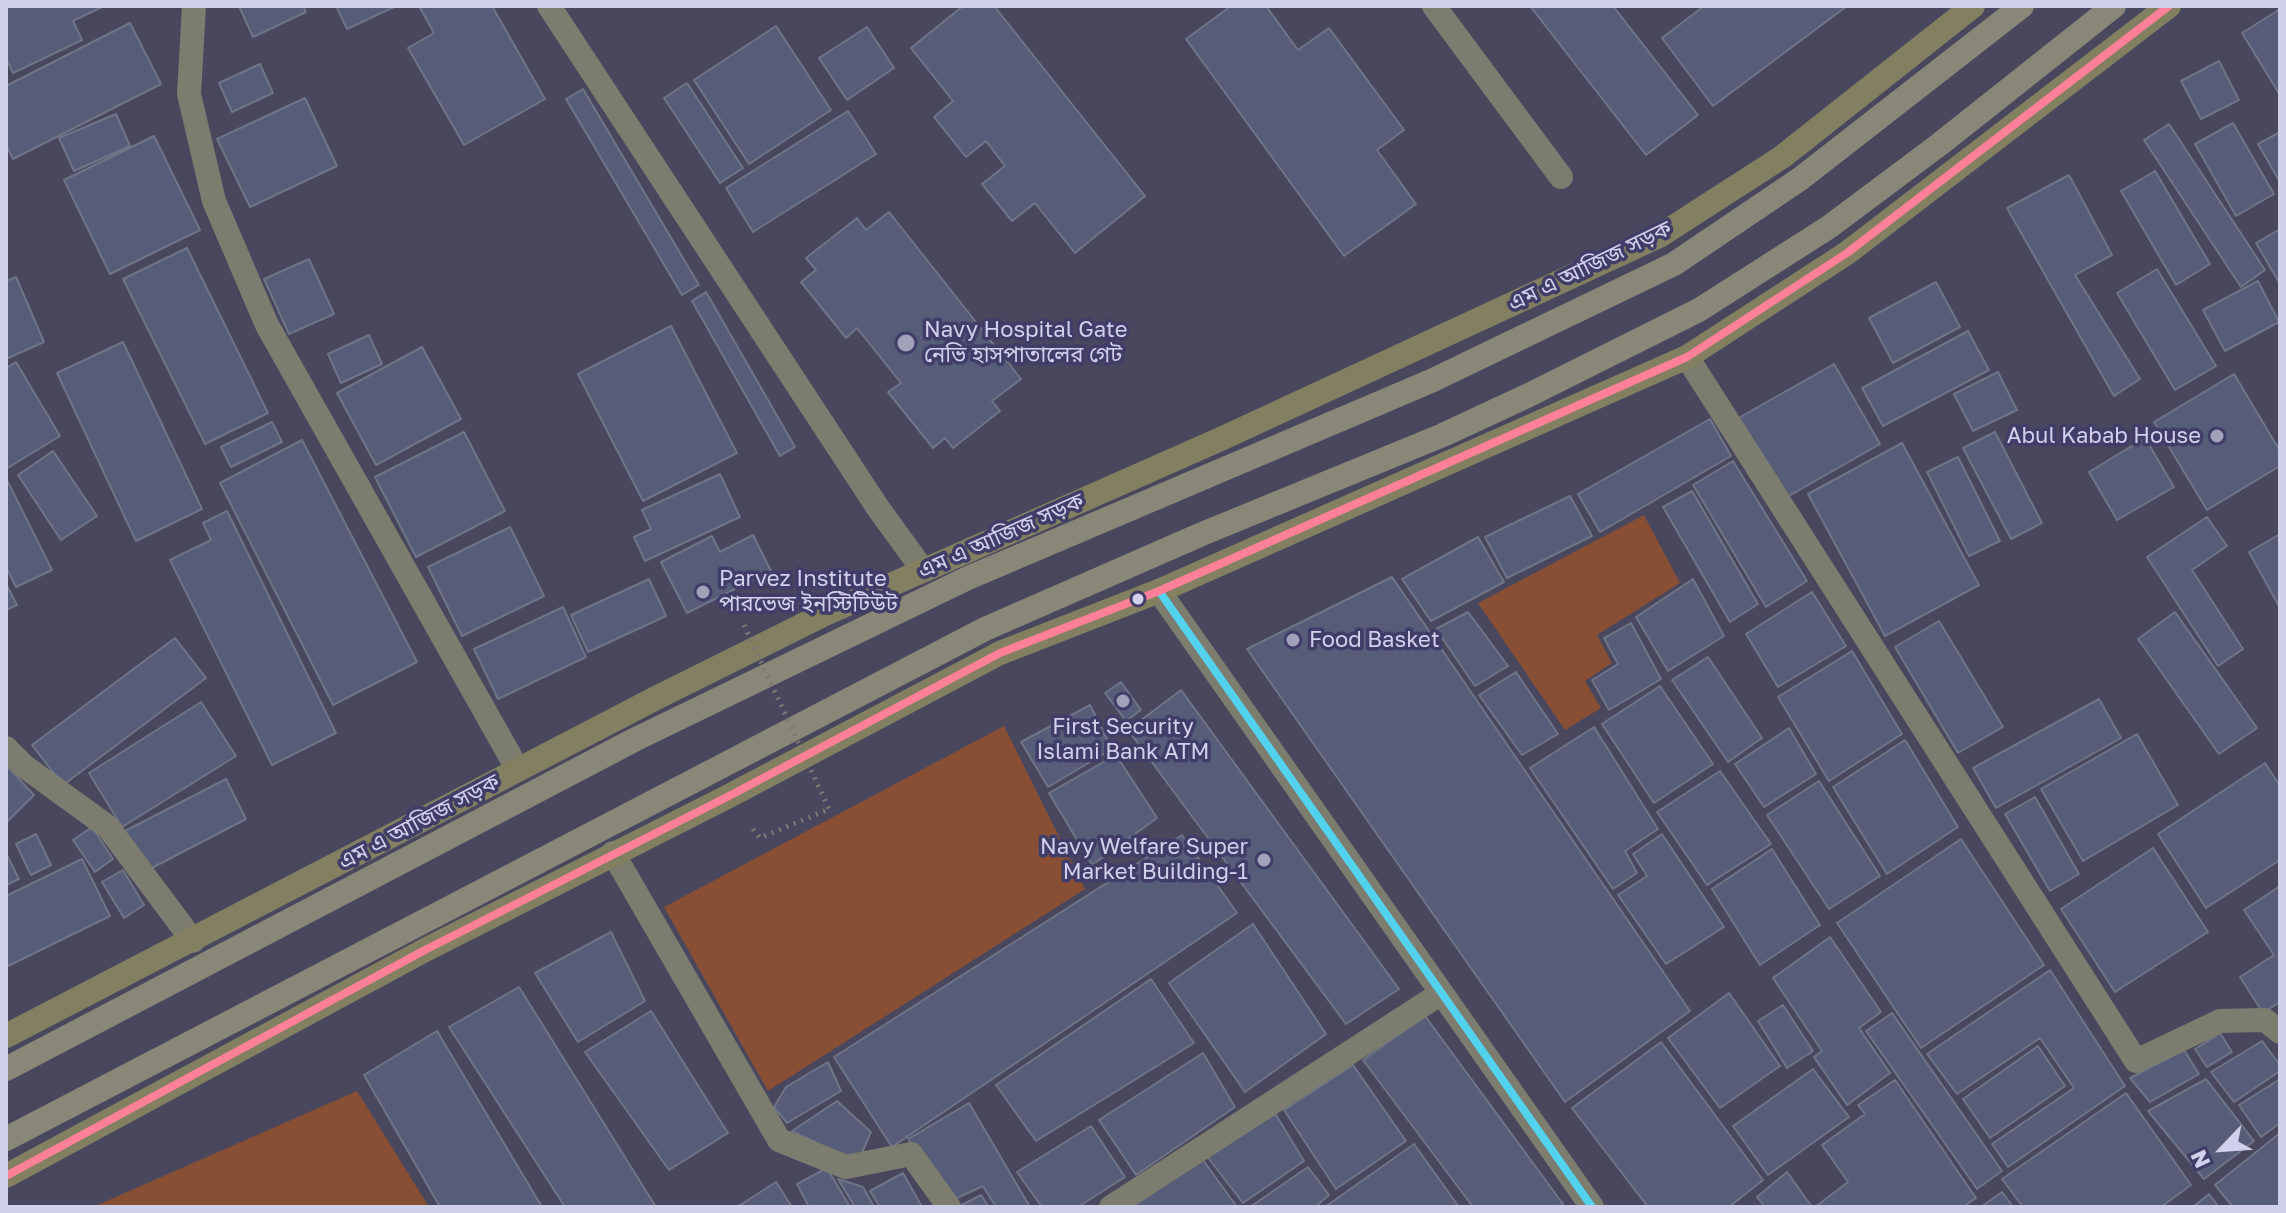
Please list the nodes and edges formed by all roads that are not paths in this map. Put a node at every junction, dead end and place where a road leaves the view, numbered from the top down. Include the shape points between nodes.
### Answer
1 (194, 6) edge
2 (549, 6) edge
3 (1434, 6) edge
4 (1973, 6) edge
5 (2022, 6) edge
6 (2114, 6) edge
7 (2169, 6) edge
8 (1561, 177) dead end
9 (1687, 357) junction
10 (923, 570) junction
11 (1159, 591) junction
12 (6, 748) edge
13 (518, 770) junction
14 (613, 853) junction
15 (193, 941) junction
16 (1440, 994) junction
17 (2280, 1032) edge
18 (6, 1036) edge
19 (6, 1069) edge
20 (6, 1139) edge
21 (6, 1176) edge
22 (1586, 1205) edge
23 (949, 1207) edge
24 (1111, 1207) edge

1 - 13 street via 189,94 214,201 267,325
2 - 10 street
3 - 8 street
4 - 10 main road, এম এ আজিজ সড়ক via 1782,157 1661,235
5 - 19 highway via 1800,179 1674,264 1431,381 926,598 636,739
6 - 20 highway via 1829,227 1699,310 1443,435 985,629
7 - 9 main road via 1847,253
9 - 11 main road
9 - 17 street via 2136,1061 2220,1021 2265,1020
10 - 13 main road, এম এ আজিজ সড়ক
11 - 14 main road via 1000,653
11 - 16 street
12 - 15 street via 108,827
13 - 15 main road, এম এ আজিজ সড়ক
14 - 21 main road
14 - 23 street via 779,1140 846,1167 911,1154
15 - 18 main road, এম এ আজিজ সড়ক
16 - 22 street
16 - 24 street

